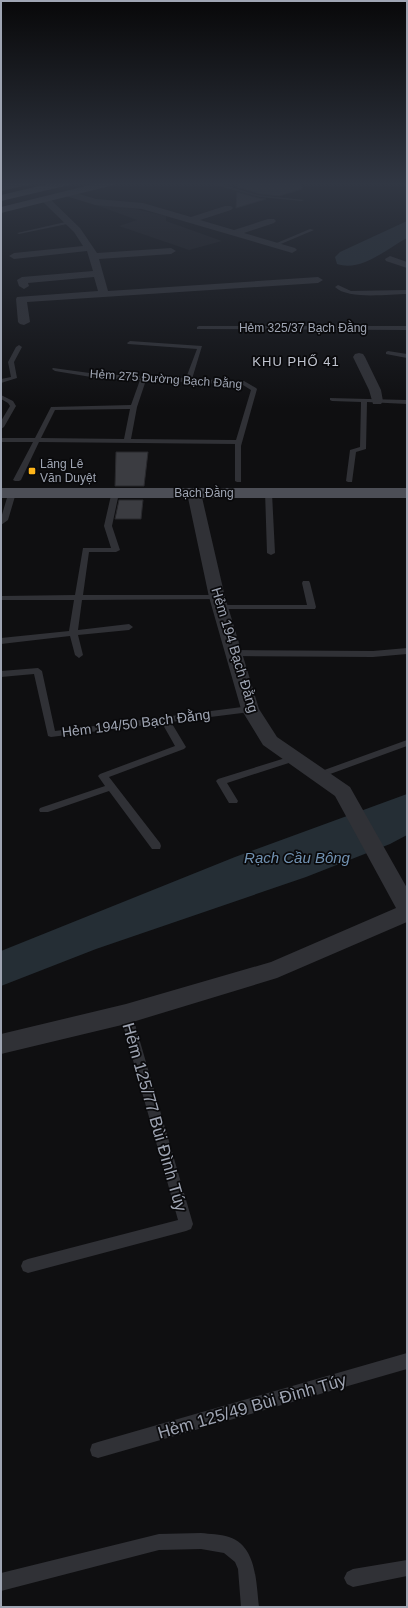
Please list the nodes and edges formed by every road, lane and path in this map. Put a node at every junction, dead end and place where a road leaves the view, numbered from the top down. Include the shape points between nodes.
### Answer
1 (94, 258) edge
2 (390, 259) dead end
3 (407, 265) edge
4 (99, 274) junction
5 (318, 280) dead end
6 (24, 286) dead end
7 (338, 287) dead end
8 (407, 292) edge
9 (104, 294) junction
10 (24, 322) dead end
11 (199, 328) dead end
12 (407, 328) edge
13 (130, 343) dead end
14 (19, 347) dead end
15 (388, 353) dead end
16 (407, 356) edge
17 (359, 357) dead end
18 (55, 369) dead end
19 (143, 379) junction
20 (1, 381) edge
21 (188, 381) junction
22 (1, 398) edge
23 (332, 399) dead end
24 (370, 401) junction
25 (1, 402) edge
26 (11, 402) junction
27 (407, 402) edge
28 (134, 407) junction
29 (1, 427) edge
30 (1, 440) edge
31 (36, 441) junction
32 (127, 442) junction
33 (239, 442) junction
34 (1, 480) edge
35 (239, 480) junction
36 (350, 481) junction
37 (407, 481) edge
38 (194, 487) junction
39 (10, 489) edge
40 (115, 492) junction
41 (268, 493) junction
42 (407, 493) edge
43 (1, 523) edge
44 (271, 554) dead end
45 (306, 583) dead end
46 (1, 598) edge
47 (79, 598) junction
48 (218, 602) junction
49 (129, 627) dead end
50 (73, 633) junction
51 (1, 641) edge
52 (407, 651) edge
53 (233, 653) junction
54 (79, 655) dead end
55 (1, 674) edge
56 (250, 709) junction
57 (165, 720) junction
58 (407, 743) edge
59 (295, 758) junction
60 (319, 775) junction
61 (111, 787) junction
62 (233, 801) dead end
63 (44, 810) dead end
64 (156, 846) dead end
65 (407, 908) edge
66 (407, 913) edge
67 (126, 1014) junction
68 (1, 1044) edge
69 (28, 1266) dead end
70 (407, 1361) edge
71 (98, 1450) dead end
72 (407, 1568) edge
73 (354, 1578) dead end
74 (1, 1582) edge
75 (250, 1607) edge

1 - 4 street
2 - 3 street
4 - 6 street via 22,280
4 - 9 street
5 - 9 street
7 - 8 lane via 345,292 354,293
9 - 10 street via 21,299
11 - 12 lane, Hẻm 325/37 Bạch Đằng
13 - 21 lane via 200,347
14 - 20 lane via 11,362 14,378
15 - 16 lane
17 - 24 street via 376,390
18 - 19 lane, Hẻm 275 Đường Bạch Đằng via 97,376
19 - 21 lane, Hẻm 275 Đường Bạch Đằng
19 - 28 lane
21 - 33 lane, Hẻm 275 Đường Bạch Đằng via 244,383 254,389
22 - 26 lane
23 - 24 lane
24 - 27 lane
24 - 36 lane via 363,449 353,450
25 - 26 lane
26 - 29 lane via 13,406
28 - 31 lane via 54,408
28 - 32 lane
30 - 31 lane
31 - 32 lane
31 - 39 lane
32 - 33 lane
33 - 35 lane, Hẻm 275 Đường Bạch Đằng
34 - 39 main road, Bạch Đằng
35 - 36 main road, Bạch Đằng
35 - 38 main road, Bạch Đằng
36 - 37 main road, Bạch Đằng
38 - 39 main road, Bạch Đằng
38 - 40 main road, Bạch Đằng
38 - 41 main road, Bạch Đằng
38 - 48 street, Hẻm 194 Bạch Đằng
39 - 40 main road, Bạch Đằng
39 - 43 lane via 4,520
40 - 47 lane via 108,526 116,550 86,550
41 - 42 main road, Bạch Đằng
41 - 44 lane
45 - 48 lane via 312,607
46 - 47 lane
47 - 48 lane
47 - 50 lane
48 - 53 street, Hẻm 194 Bạch Đằng
49 - 50 lane
50 - 51 lane
50 - 54 lane
52 - 53 lane via 373,654
53 - 56 street, Hẻm 194 Bạch Đằng
55 - 57 lane, Hẻm 194/50 Bạch Đằng via 38,671 51,734
56 - 57 lane, Hẻm 194/50 Bạch Đằng
56 - 59 street, Hẻm 194 Bạch Đằng via 270,740
57 - 61 lane via 181,747 103,776
58 - 60 lane
59 - 60 street, Hẻm 194 Bạch Đằng
59 - 62 lane via 221,781
60 - 65 street, Hẻm 194 Bạch Đằng via 343,792
61 - 63 lane
61 - 64 lane
66 - 67 street, Hẻm 125/77 Bùi Đình Túy via 277,969
67 - 68 street, Hẻm 125/77 Bùi Đình Túy
67 - 69 lane, Hẻm 125/77 Bùi Đình Túy via 186,1224
70 - 71 lane, Hẻm 125/49 Bùi Đình Túy
72 - 73 lane
74 - 75 lane via 158,1542 201,1541 228,1545 241,1556 246,1569

